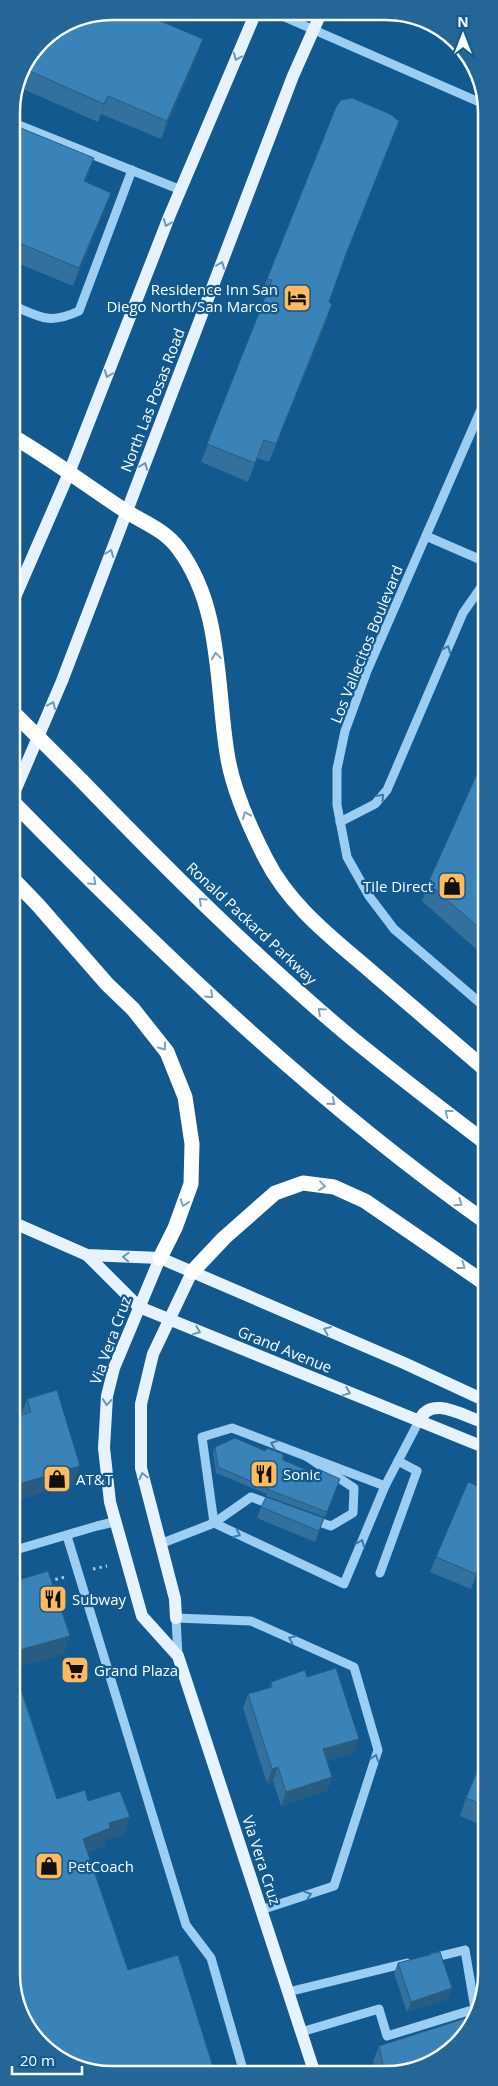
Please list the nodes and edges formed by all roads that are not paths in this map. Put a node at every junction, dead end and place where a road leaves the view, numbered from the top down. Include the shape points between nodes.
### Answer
1 (253, 20) edge
2 (291, 20) edge
3 (318, 20) edge
4 (314, 30) junction
5 (477, 101) edge
6 (20, 125) edge
7 (132, 170) junction
8 (181, 190) junction
9 (20, 308) edge
10 (478, 416) edge
11 (20, 441) edge
12 (69, 473) junction
13 (126, 511) junction
14 (426, 536) junction
15 (478, 559) edge
16 (20, 586) edge
17 (478, 591) edge
18 (20, 719) edge
19 (20, 780) edge
20 (20, 808) edge
21 (340, 822) junction
22 (20, 886) edge
23 (478, 1001) edge
24 (478, 1063) edge
25 (478, 1137) edge
26 (478, 1216) edge
27 (20, 1226) edge
28 (87, 1255) junction
29 (160, 1258) junction
30 (192, 1272) junction
31 (478, 1279) edge
32 (139, 1307) junction
33 (168, 1319) junction
34 (478, 1397) edge
35 (478, 1420) edge
36 (419, 1421) junction
37 (478, 1445) edge
38 (306, 1456) junction
39 (398, 1461) junction
40 (385, 1486) junction
41 (286, 1510) edge
42 (304, 1517) edge
43 (114, 1522) junction
44 (214, 1523) junction
45 (67, 1536) junction
46 (160, 1544) junction
47 (20, 1549) edge
48 (380, 1573) dead end
49 (176, 1618) junction
50 (178, 1656) junction
51 (261, 1910) junction
52 (288, 1992) junction
53 (473, 2003) edge
54 (471, 2010) edge
55 (301, 2032) junction
56 (242, 2066) edge
57 (312, 2066) edge

1 -> 8 main road
2 - 4 street
3 - 4 main road, North Las Posas Road
4 - 5 street
13 -> 4 main road, North Las Posas Road via 290,84
6 - 7 street
7 - 8 street
7 - 9 street via 79,311 63,319 47,319
8 -> 12 main road
10 - 14 street, Los Vallecitos Boulevard
11 - 12 highway
12 - 13 highway
12 - 16 main road
19 -> 13 main road, North Las Posas Road
24 -> 13 highway via 309,918 276,876 242,805 227,755 208,607 195,574 177,546 158,528
14 - 15 street
14 - 21 street, Los Vallecitos Boulevard via 344,731 337,769
21 -> 17 street via 375,804 387,790 462,613
25 -> 18 highway, Ronald Packard Parkway, bridge via 348,1035 307,998 164,866
20 -> 26 highway via 209,995 326,1097
21 - 23 street, Los Vallecitos Boulevard via 348,857 368,896 394,929
22 -> 29 highway via 167,1052 185,1097 192,1144 191,1184
27 - 28 main road, Grand Avenue
29 -> 28 main road, Grand Avenue
28 - 32 main road, Grand Avenue
29 - 30 main road, Grand Avenue
29 - 32 main road, Via Vera Cruz
30 -> 31 highway via 275,1192 303,1183 334,1187 365,1201
30 - 33 main road, Via Vera Cruz
34 -> 30 main road, Grand Avenue
32 - 33 main road, Grand Avenue
32 -> 43 main road, Via Vera Cruz via 114,1368 107,1396 104,1448
33 -> 36 main road, Grand Avenue
46 -> 33 main road, Via Vera Cruz via 141,1468 141,1404 153,1354
35 - 36 main road via 437,1407 422,1414
36 - 37 main road, Grand Avenue
36 - 39 street
38 - 40 street
38 - 42 street via 354,1488 353,1514 331,1526
38 -> 44 street via 232,1428 202,1437
39 - 40 street
39 - 48 street via 417,1471
44 -> 40 street via 344,1584
41 - 44 street via 250,1497
43 - 45 street
43 - 50 main road, Via Vera Cruz via 142,1616
44 - 46 street
45 - 47 street
45 - 56 street via 186,1925 211,1958
46 - 49 main road, Via Vera Cruz via 175,1599
49 - 50 street, Via Vera Cruz
51 -> 49 street via 334,1886 378,1750 354,1667 251,1621
50 - 51 main road, Via Vera Cruz
51 - 52 main road, Via Vera Cruz
52 - 53 street via 465,1950
52 - 55 main road, Via Vera Cruz
54 - 55 street via 387,2036 378,2009
55 - 57 main road, Via Vera Cruz

